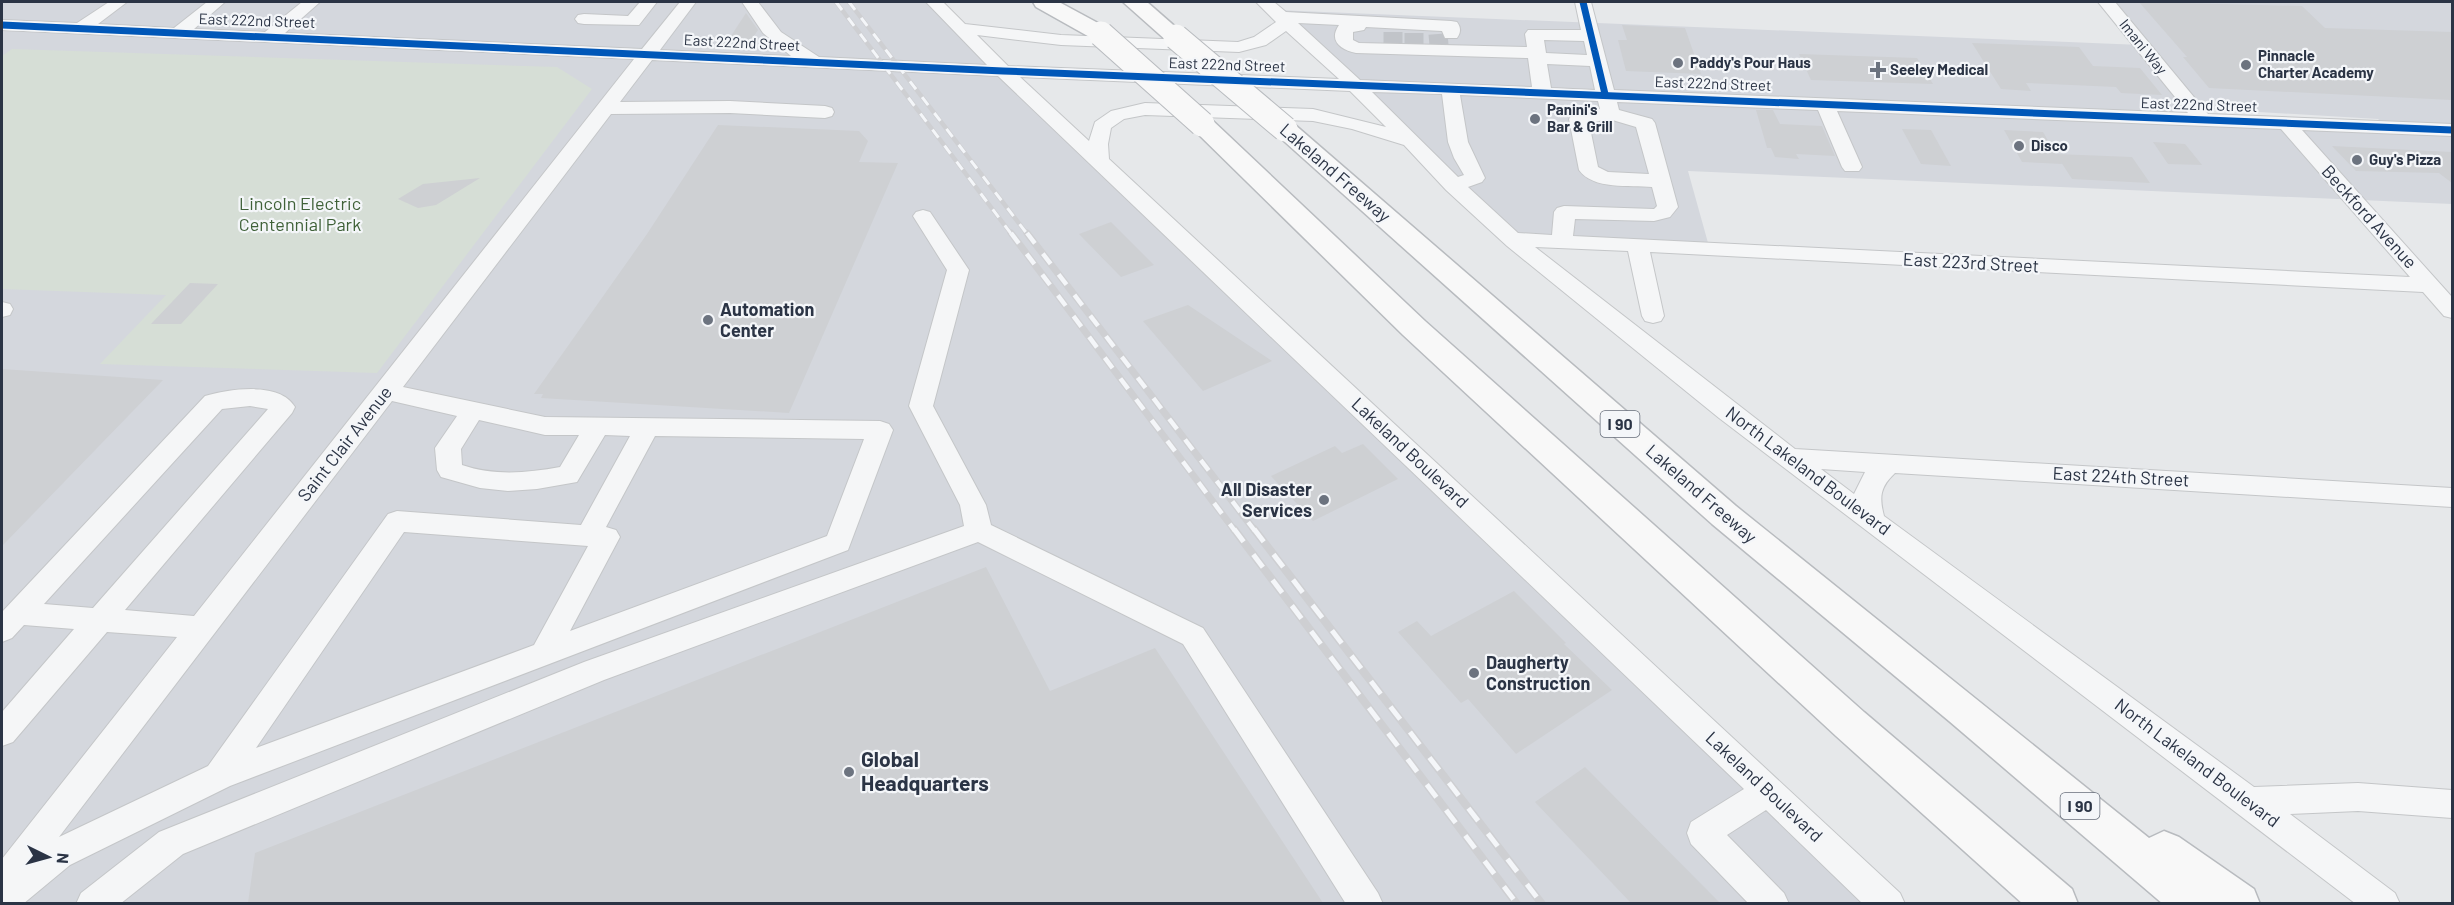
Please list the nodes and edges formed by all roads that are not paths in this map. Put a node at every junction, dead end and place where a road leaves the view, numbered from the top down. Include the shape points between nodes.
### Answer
1 (119, 2) edge
2 (217, 2) edge
3 (312, 2) edge
4 (649, 2) edge
5 (688, 2) edge
6 (750, 2) edge
7 (934, 2) edge
8 (1044, 2) edge
9 (1066, 2) edge
10 (1134, 2) edge
11 (1164, 2) edge
12 (1264, 2) edge
13 (1583, 2) edge
14 (2106, 2) edge
15 (584, 19) dead end
16 (1285, 20) junction
17 (1358, 23) junction
18 (2, 25) edge
19 (80, 28) junction
20 (959, 28) junction
21 (178, 33) junction
22 (1101, 34) junction
23 (1386, 36) junction
24 (1592, 36) junction
25 (269, 37) junction
26 (1187, 38) junction
27 (1431, 39) junction
28 (649, 53) junction
29 (1477, 58) junction
30 (1538, 60) junction
31 (1597, 61) junction
32 (816, 62) junction
33 (1003, 71) junction
34 (1355, 84) junction
35 (1453, 89) junction
36 (1480, 90) junction
37 (1542, 92) junction
38 (1607, 104) junction
39 (1825, 104) junction
40 (607, 108) junction
41 (825, 112) dead end
42 (2203, 120) junction
43 (2286, 123) junction
44 (2452, 130) edge
45 (1409, 141) junction
46 (1099, 160) junction
47 (1852, 167) dead end
48 (1661, 181) junction
49 (1453, 186) junction
50 (923, 216) dead end
51 (1513, 239) junction
52 (1560, 242) junction
53 (1638, 247) junction
54 (2429, 285) junction
55 (2452, 311) edge
56 (1653, 316) dead end
57 (386, 392) junction
58 (473, 411) junction
59 (597, 427) junction
60 (647, 428) junction
61 (1789, 458) junction
62 (1889, 464) junction
63 (2452, 496) edge
64 (1870, 519) junction
65 (979, 531) junction
66 (588, 536) junction
67 (100, 620) junction
68 (10, 622) edge
69 (202, 628) junction
70 (544, 654) junction
71 (1963, 709) junction
72 (1850, 723) junction
73 (2, 733) edge
74 (219, 776) junction
75 (1768, 791) junction
76 (2250, 802) junction
77 (2452, 804) edge
78 (2, 885) edge
79 (2, 901) edge
80 (93, 903) edge
81 (1366, 903) edge
82 (1772, 903) edge
83 (1888, 903) edge
84 (2021, 903) edge
85 (2056, 903) edge
86 (2196, 903) edge
87 (2238, 903) edge
88 (2383, 903) edge

1 - 19 street
2 - 21 street
3 - 25 street
4 - 15 street via 633,21
5 - 28 street, Saint Clair Avenue
6 - 32 street via 774,37
7 - 20 street, Lakeland Boulevard
8 - 22 highway
9 - 22 highway
10 - 26 highway
11 - 26 highway
12 - 16 street, North Lakeland Boulevard
13 - 24 street
14 - 42 street, Imani Way
16 - 17 street
16 - 20 street via 1260,42 1239,47 1061,40
16 - 34 street, North Lakeland Boulevard
17 - 23 street
17 - 23 street via 1345,29 1344,42 1356,48
18 - 19 street, East 222nd Street
19 - 21 street, East 222nd Street
20 - 33 street, Lakeland Boulevard
21 - 25 street, East 222nd Street
22 - 72 highway, bridge via 1202,124 1414,328
23 - 27 street
23 - 27 street
24 - 30 street via 1534,34
24 - 31 street
25 - 28 street, East 222nd Street
26 - 71 highway, Lakeland Freeway / I 90, bridge via 1724,515
27 - 29 street
27 - 35 street
28 - 32 street, East 222nd Street
28 - 40 street, Saint Clair Avenue
29 - 30 street
29 - 36 street
30 - 31 street
30 - 37 street
31 - 38 street
32 - 33 street, East 222nd Street
33 - 34 street, East 222nd Street
33 - 46 street, Lakeland Boulevard
34 - 35 street, East 222nd Street
34 - 45 street, North Lakeland Boulevard
35 - 36 street, East 222nd Street
35 - 49 street via 1451,106 1460,145 1475,178
36 - 37 street, East 222nd Street
37 - 38 street, East 222nd Street
38 - 39 street, East 222nd Street
38 - 48 street via 1645,123
38 - 48 street via 1579,119 1589,170 1604,178
39 - 42 street, East 222nd Street
39 - 47 street
40 - 41 street via 730,107
40 - 57 street, Saint Clair Avenue
42 - 43 street, East 222nd Street
43 - 44 street, East 222nd Street
43 - 54 street, Beckford Avenue
45 - 46 street via 1356,124 1313,116 1145,109 1118,115 1102,126
45 - 49 street, North Lakeland Boulevard
46 - 75 street, Lakeland Boulevard
48 - 52 street via 1668,207 1663,213 1564,212
49 - 51 street, North Lakeland Boulevard
50 - 65 street via 958,270 921,406 973,505
51 - 52 street, East 223rd Street
51 - 61 street, North Lakeland Boulevard
52 - 53 street, East 223rd Street
53 - 54 street, East 223rd Street
53 - 56 street
54 - 55 street, Beckford Avenue
57 - 58 street
57 - 69 street, Saint Clair Avenue
58 - 59 street via 545,426
58 - 59 street via 448,448 450,470 474,480 524,483 568,475
59 - 60 street
60 - 66 street
60 - 70 street via 880,430 838,543
61 - 62 street, East 224th Street
61 - 64 street, North Lakeland Boulevard
62 - 63 street, East 224th Street
62 - 64 street via 1870,481 1866,498
64 - 76 street, North Lakeland Boulevard
65 - 80 street via 594,671 171,843
65 - 81 street via 1193,636
66 - 70 street via 606,537
66 - 74 street via 397,521
67 - 68 street
67 - 68 street via 283,407 275,400 234,397 214,402
67 - 69 street
67 - 73 street
69 - 78 street, Saint Clair Avenue
70 - 74 street
71 - 86 highway, Lakeland Freeway / I 90
71 - 87 highway
72 - 84 highway
72 - 85 highway
74 - 79 street via 58,854
75 - 82 street via 1702,833
75 - 83 street, Lakeland Boulevard
76 - 77 street via 2358,797
76 - 88 street, North Lakeland Boulevard

